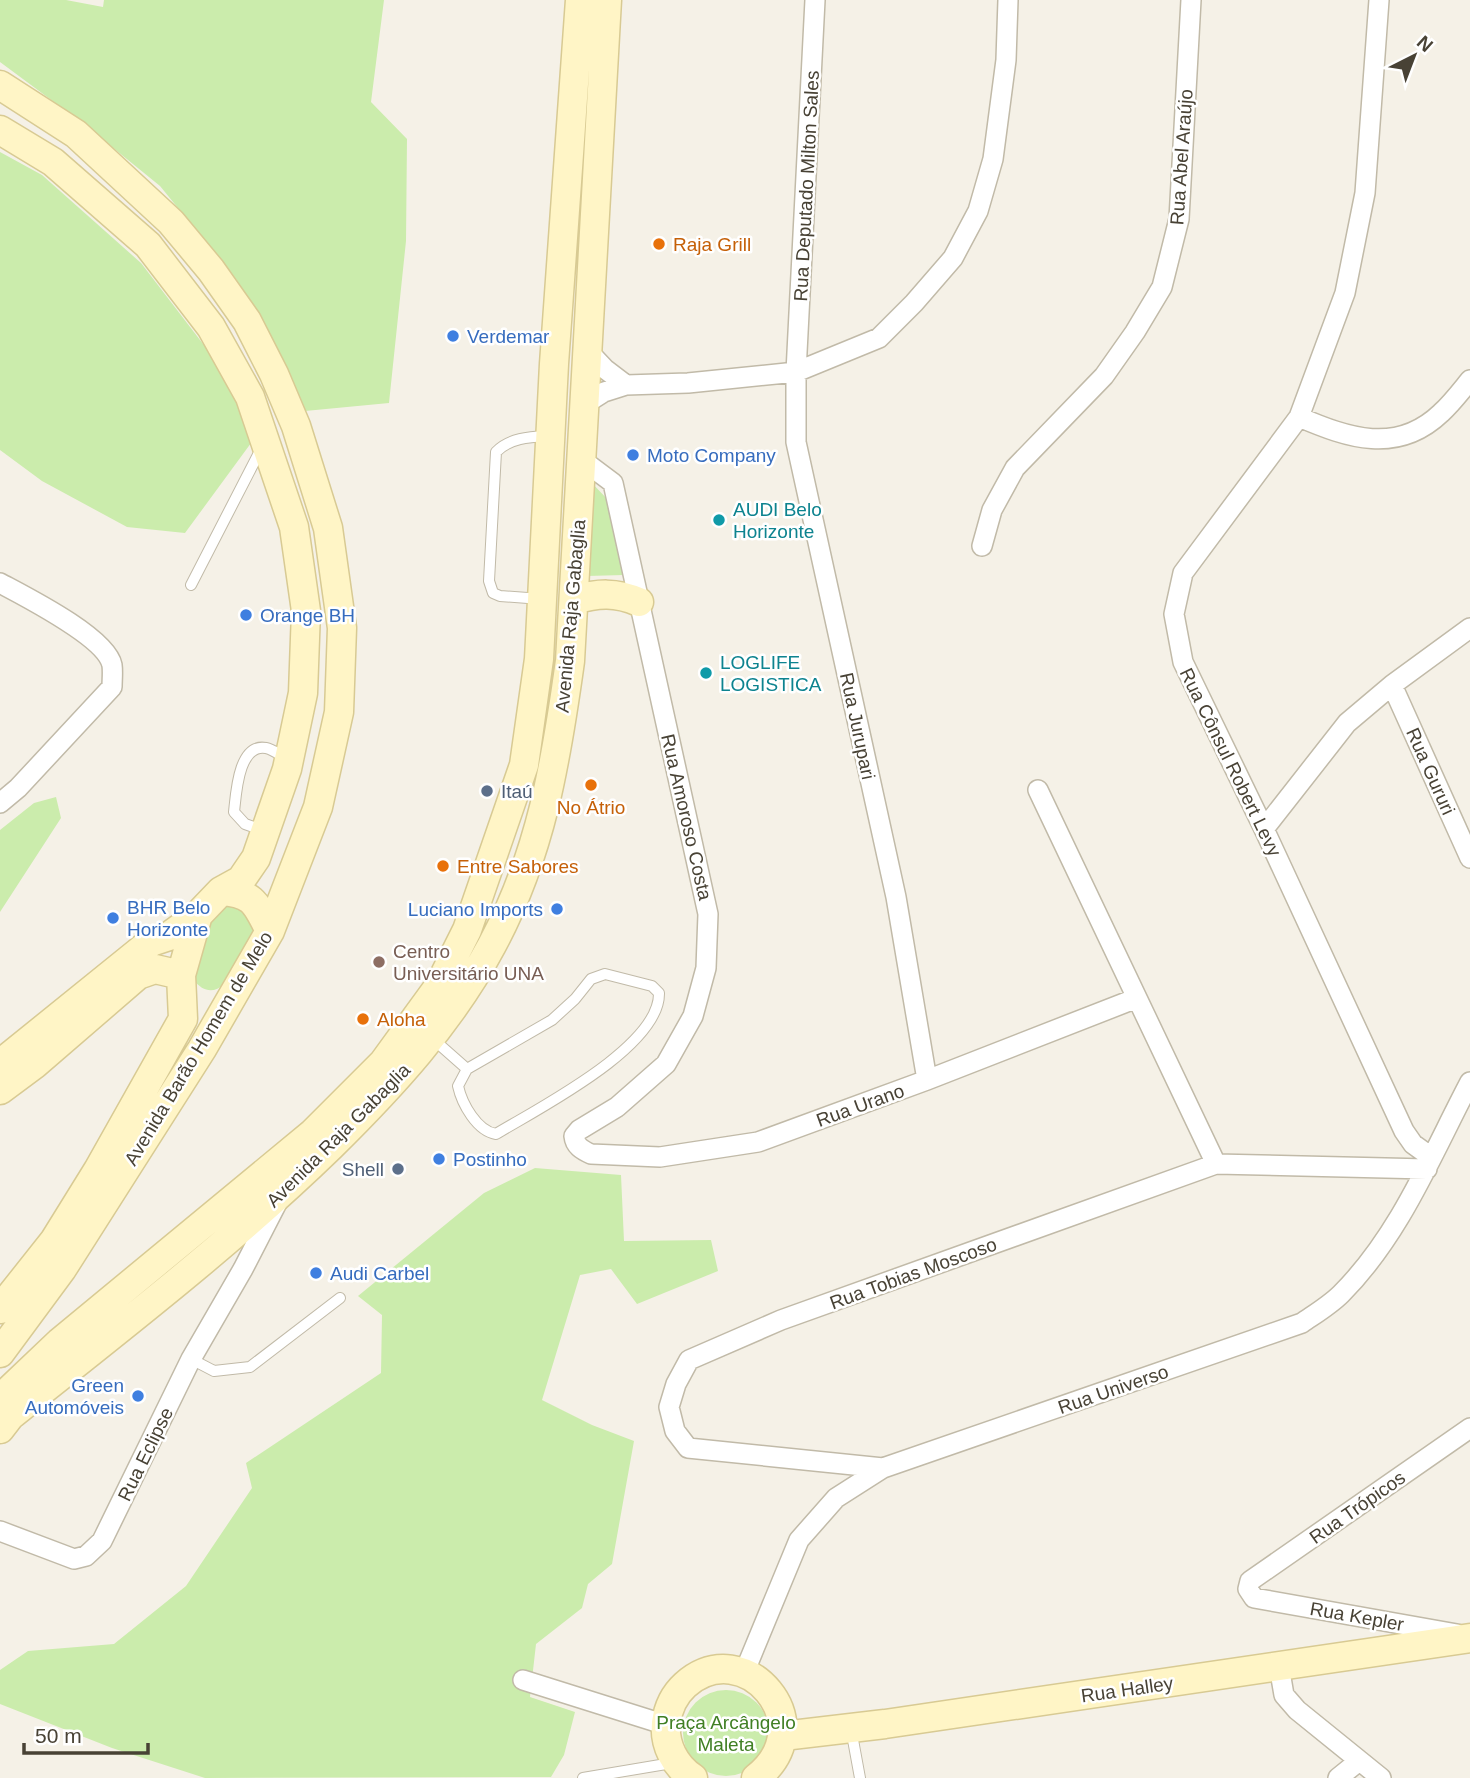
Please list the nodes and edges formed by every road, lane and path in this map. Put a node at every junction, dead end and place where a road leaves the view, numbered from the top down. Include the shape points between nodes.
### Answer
1 (580, 0) edge
2 (607, 0) edge
3 (816, 0) edge
4 (1008, 0) edge
5 (1191, 0) edge
6 (1380, 0) edge
7 (0, 85) edge
8 (0, 130) edge
9 (588, 351) junction
10 (796, 372) junction
11 (1470, 380) edge
12 (626, 385) junction
13 (586, 404) junction
14 (1299, 417) junction
15 (550, 435) junction
16 (265, 442) junction
17 (581, 458) junction
18 (982, 546) dead end
19 (0, 583) edge
20 (191, 585) dead end
21 (542, 599) junction
22 (574, 600) junction
23 (639, 602) junction
24 (1470, 628) edge
25 (1392, 685) junction
26 (289, 759) junction
27 (1038, 790) dead end
28 (0, 803) edge
29 (1264, 829) junction
30 (267, 832) junction
31 (1470, 858) edge
32 (221, 891) junction
33 (198, 915) junction
34 (270, 931) junction
35 (181, 975) junction
36 (234, 992) junction
37 (1138, 998) junction
38 (432, 1037) junction
39 (31, 1054) junction
40 (0, 1064) edge
41 (467, 1069) junction
42 (927, 1080) junction
43 (1470, 1082) edge
44 (0, 1090) edge
45 (575, 1143) joint
46 (1429, 1163) junction
47 (1216, 1164) junction
48 (283, 1193) junction
49 (219, 1247) junction
50 (243, 1269) junction
51 (340, 1298) dead end
52 (0, 1309) edge
53 (0, 1353) edge
54 (191, 1359) junction
55 (0, 1399) edge
56 (1470, 1428) edge
57 (0, 1429) edge
58 (883, 1468) junction
59 (0, 1531) edge
60 (1248, 1589) joint
61 (1470, 1637) edge
62 (1279, 1667) junction
63 (744, 1673) junction
64 (523, 1680) dead end
65 (666, 1725) junction
66 (851, 1728) junction
67 (783, 1736) junction
68 (1359, 1760) junction
69 (687, 1774) edge
70 (583, 1778) edge
71 (756, 1778) edge
72 (860, 1778) edge
73 (1338, 1778) edge
74 (1381, 1778) edge

1 - 15 main road, Avenida Raja Gabaglia
2 - 9 main road, Avenida Raja Gabaglia
3 - 10 street, Rua Deputado Milton Sales
4 - 10 street via 1006,60 993,159 978,211 953,258 879,338
5 - 18 street, Rua Abel Araújo via 1179,219 1162,287 1104,376 1015,468 992,510
6 - 14 street, Rua Cônsul Robert Levy via 1365,193 1345,293
7 - 34 main road, Avenida Barão Homem de Melo via 76,134 171,222 247,321 300,439 328,528 342,628 339,712 318,807
8 - 16 main road, Avenida Barão Homem de Melo via 53,162 148,245 220,341 250,397
9 - 12 street
9 - 13 main road, Avenida Raja Gabaglia
10 - 12 street
10 - 42 street, Rua Jurupari via 796,442 896,897
11 - 14 street via 1440,415 1411,434 1374,441 1337,433
12 - 13 street
13 - 17 main road, Avenida Raja Gabaglia
14 - 29 street, Rua Cônsul Robert Levy via 1183,573 1174,614 1183,662
15 - 21 main road, Avenida Raja Gabaglia
15 - 21 lane via 525,438 496,452 489,581 493,593 500,596
16 - 20 lane
16 - 26 main road, Avenida Barão Homem de Melo via 294,527 306,611 303,693
17 - 22 main road, Avenida Raja Gabaglia
17 - 23 street, Rua Amoroso Costa via 613,483
19 - 28 street via 82,631 112,664 112,687
21 - 55 main road, Avenida Raja Gabaglia via 524,765 467,930 439,986 383,1063 313,1133 60,1342
22 - 23 main road via 620,594
22 - 38 main road, Avenida Raja Gabaglia via 566,694 543,820 493,944 456,1007
23 - 45 street, Rua Amoroso Costa via 708,914 706,968 693,1016 666,1064 617,1107 579,1130
24 - 25 street
25 - 29 street via 1347,723
25 - 31 street, Rua Gururi
26 - 30 main road, Avenida Barão Homem de Melo
26 - 30 lane via 259,749 249,754 239,773 234,811 245,824
27 - 37 street
29 - 46 street, Rua Cônsul Robert Levy via 1404,1131
30 - 32 main road, Avenida Barão Homem de Melo via 241,880
32 - 33 main road, Avenida Barão Homem de Melo
32 - 34 main road via 251,898
33 - 35 main road, Avenida Barão Homem de Melo
33 - 39 main road via 169,936 151,942
34 - 36 main road, Avenida Barão Homem de Melo
35 - 36 main road via 192,992 204,996 223,1000
35 - 39 main road via 155,969 138,975
35 - 52 main road, Avenida Barão Homem de Melo via 183,1019 54,1241
36 - 53 main road, Avenida Barão Homem de Melo via 62,1269
37 - 42 street, Rua Urano
37 - 47 street
38 - 41 lane
38 - 48 main road, Avenida Raja Gabaglia
39 - 40 main road
39 - 44 main road
41 - 41 lane via 458,1086 460,1094 480,1126 496,1134 614,1060 653,1014 659,993 652,986 598,975 552,1020
42 - 45 street, Rua Urano via 758,1142 660,1157 591,1154
43 - 46 street, Rua Universo
46 - 47 street, Rua Tobias Moscoso
46 - 58 street, Rua Universo via 1379,1248 1340,1295 1302,1323
47 - 58 street, Rua Tobias Moscoso via 781,1320 689,1360 676,1384 669,1407 675,1432 688,1447
48 - 49 main road, Avenida Raja Gabaglia
48 - 50 street, Rua Eclipse
49 - 50 street via 239,1256
49 - 57 main road, Avenida Raja Gabaglia via 45,1394 10,1416
50 - 54 street, Rua Eclipse
51 - 54 lane via 250,1367 214,1371
54 - 59 street, Rua Eclipse via 95,1549 74,1559
56 - 60 street, Rua Trópicos via 1250,1581
58 - 63 street, Rua Universo via 836,1498 799,1540
60 - 61 street, Rua Kepler via 1254,1598
61 - 62 main road, Rua Halley
62 - 66 main road, Rua Halley
62 - 68 street via 1284,1695
63 - 65 main road via 708,1672 692,1679 669,1707
63 - 67 main road via 771,1693 780,1708
64 - 65 street
65 - 69 main road via 667,1744
66 - 67 main road, Rua Halley
66 - 72 lane
67 - 71 main road via 768,1769
68 - 73 street
68 - 74 street
69 - 70 lane

